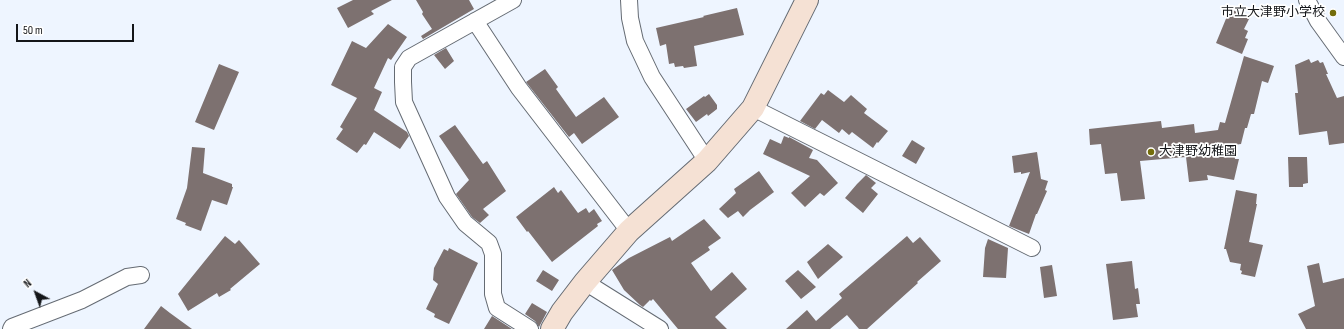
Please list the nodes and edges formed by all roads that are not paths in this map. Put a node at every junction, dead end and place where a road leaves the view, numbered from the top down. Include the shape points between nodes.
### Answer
1 (513, 0) edge
2 (629, 0) edge
3 (806, 0) edge
4 (1307, 0) edge
5 (475, 21) junction
6 (1344, 57) edge
7 (753, 108) junction
8 (707, 161) junction
9 (629, 231) junction
10 (1032, 248) dead end
11 (141, 275) dead end
12 (585, 282) junction
13 (11, 329) edge
14 (530, 329) edge
15 (552, 329) edge
16 (660, 329) edge

1 - 5 street
2 - 8 street via 635,41 652,77
3 - 7 street
4 - 6 street
5 - 9 street via 519,88
5 - 14 street via 409,58 403,68 404,102 447,197 465,223 489,243 493,254 493,294 497,308
7 - 8 street
7 - 10 street
8 - 9 street
9 - 12 street
11 - 13 street via 127,278 82,300
12 - 15 street
12 - 16 street

